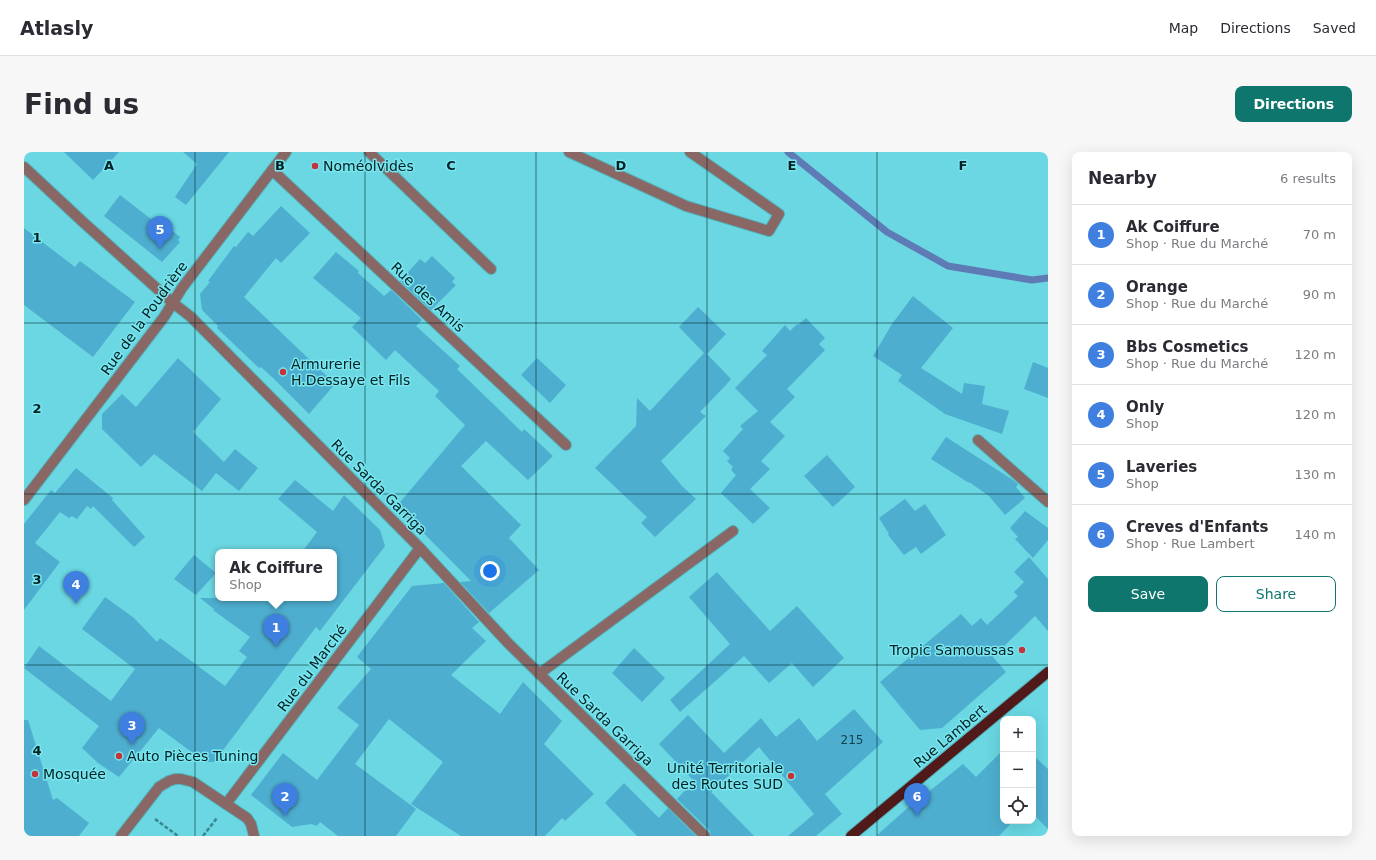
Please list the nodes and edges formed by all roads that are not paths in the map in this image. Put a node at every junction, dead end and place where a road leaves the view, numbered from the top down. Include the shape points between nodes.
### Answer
1 (286, 152) edge
2 (369, 152) edge
3 (569, 152) edge
4 (690, 152) edge
5 (24, 167) edge
6 (272, 170) junction
7 (491, 269) dead end
8 (173, 303) junction
9 (978, 440) dead end
10 (566, 445) dead end
11 (24, 500) edge
12 (1048, 502) edge
13 (733, 531) dead end
14 (420, 548) junction
15 (1048, 672) edge
16 (539, 674) junction
17 (226, 804) junction
18 (121, 836) edge
19 (254, 836) edge
20 (705, 836) edge
21 (851, 836) edge

1 - 6 street, Rue de la Poudrière
2 - 7 street
3 - 4 street via 686,206 769,230 779,214
5 - 8 street, Rue Sarda Garriga
6 - 8 street, Rue de la Poudrière
6 - 10 street, Rue des Amis
8 - 11 street, Rue de la Poudrière
8 - 14 street, Rue Sarda Garriga via 191,317
9 - 12 street
13 - 16 street
14 - 16 street, Rue Sarda Garriga
14 - 17 street, Rue du Marché
15 - 21 main road, Rue Lambert
16 - 20 street, Rue Sarda Garriga
17 - 18 street via 193,782 181,779 169,781 159,787
17 - 19 street via 247,818

